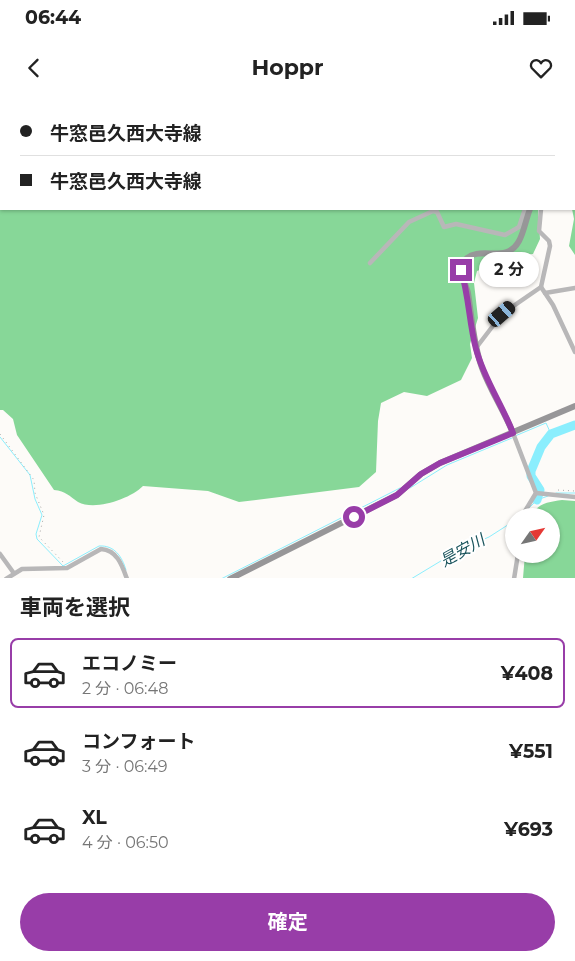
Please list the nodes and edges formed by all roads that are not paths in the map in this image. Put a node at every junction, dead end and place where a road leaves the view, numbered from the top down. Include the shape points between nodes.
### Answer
1 (433, 210) edge
2 (433, 210) edge
3 (526, 210) edge
4 (530, 210) edge
5 (541, 210) edge
6 (370, 263) dead end
7 (541, 287) junction
8 (575, 288) edge
9 (545, 293) junction
10 (476, 348) junction
11 (575, 352) edge
12 (575, 406) edge
13 (513, 433) junction
14 (539, 492) junction
15 (575, 497) edge
16 (528, 508) edge
17 (0, 554) edge
18 (516, 563) edge
19 (13, 572) junction
20 (6, 578) edge
21 (127, 578) edge
22 (230, 578) edge
23 (514, 578) edge

1 - 6 street via 409,222
2 - 3 street via 444,227 456,224 505,235 519,227
4 - 10 main road via 514,248 501,255 473,255 462,265
5 - 7 street via 539,231 550,246
7 - 9 street
7 - 10 street via 502,314
8 - 9 street
9 - 11 street
10 - 13 main road
12 - 13 main road
13 - 14 street
13 - 22 main road via 440,463 421,474 397,495
14 - 15 street
14 - 16 street
17 - 19 street
18 - 23 street
19 - 20 street
19 - 21 street via 64,568 101,549 110,551 120,560

